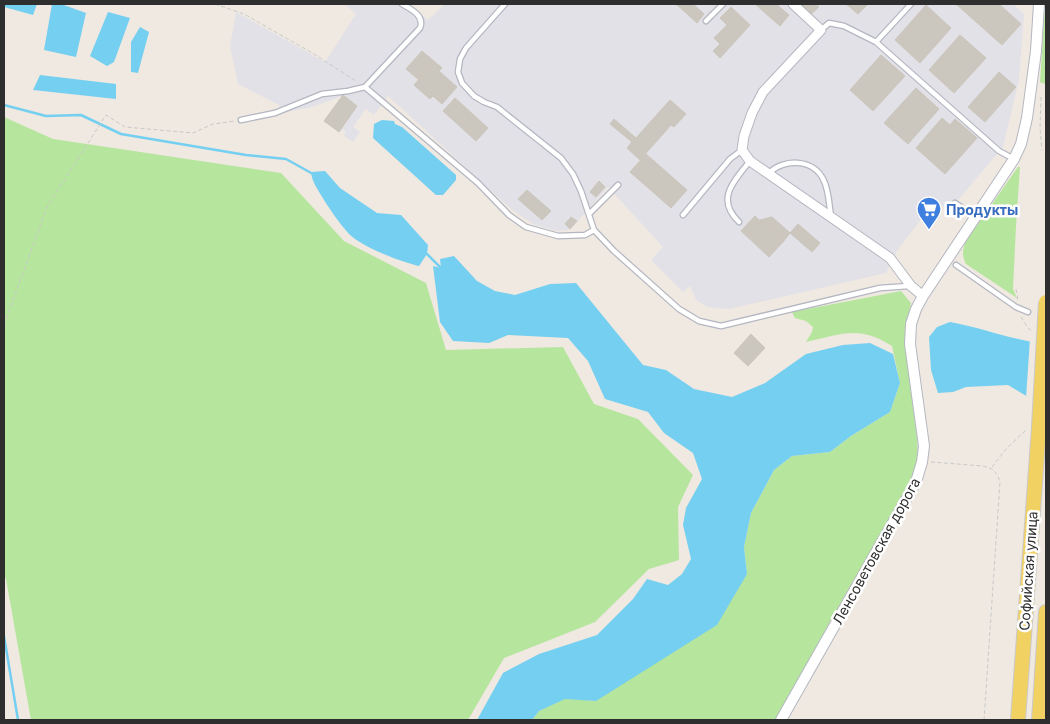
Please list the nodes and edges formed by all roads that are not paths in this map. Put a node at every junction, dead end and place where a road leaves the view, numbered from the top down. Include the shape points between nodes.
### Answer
1 (402, 4) edge
2 (505, 4) edge
3 (724, 4) edge
4 (793, 4) edge
5 (911, 4) edge
6 (1040, 4) edge
7 (706, 21) dead end
8 (822, 30) junction
9 (876, 42) junction
10 (364, 87) junction
11 (241, 120) road end
12 (742, 150) junction
13 (1014, 159) junction
14 (750, 161) junction
15 (768, 174) junction
16 (618, 185) dead end
17 (955, 203) dead end
18 (589, 214) junction
19 (682, 214) dead end
20 (831, 216) junction
21 (975, 217) junction
22 (739, 222) dead end
23 (594, 230) junction
24 (956, 265) dead end
25 (911, 286) junction
26 (923, 296) junction
27 (1046, 302) edge
28 (1028, 312) dead end
29 (1046, 612) edge
30 (781, 720) edge
31 (1018, 720) edge
32 (1039, 720) edge

1 - 10 lane via 421,18 420,28
2 - 18 lane via 460,59 458,72 462,83 474,96 497,107 561,158 573,174
3 - 7 lane
4 - 8 street
5 - 9 lane
6 - 13 street, Ленсоветовская дорога via 1026,118 1021,144
8 - 9 lane via 829,23 844,26
8 - 12 street via 763,92 752,113
9 - 13 lane via 999,151
10 - 11 lane via 322,94 275,113
10 - 23 lane via 526,227 558,236 584,236
12 - 14 street
12 - 19 lane via 730,159
13 - 21 street, Ленсоветовская дорога
14 - 15 street
14 - 22 lane via 730,187 728,195 730,214
15 - 20 street
15 - 20 lane via 785,162 808,165 825,182
16 - 18 lane
17 - 21 lane
18 - 23 lane
20 - 25 street via 890,258
21 - 26 street, Ленсоветовская дорога
23 - 25 lane via 679,309 699,321 721,326 880,288
24 - 28 lane
25 - 26 street
26 - 30 street, Ленсоветовская дорога via 916,309 910,344 924,446 916,482
27 - 31 main road, Софийская улица, bridge via 1033,428
29 - 32 main road, Софийская улица

